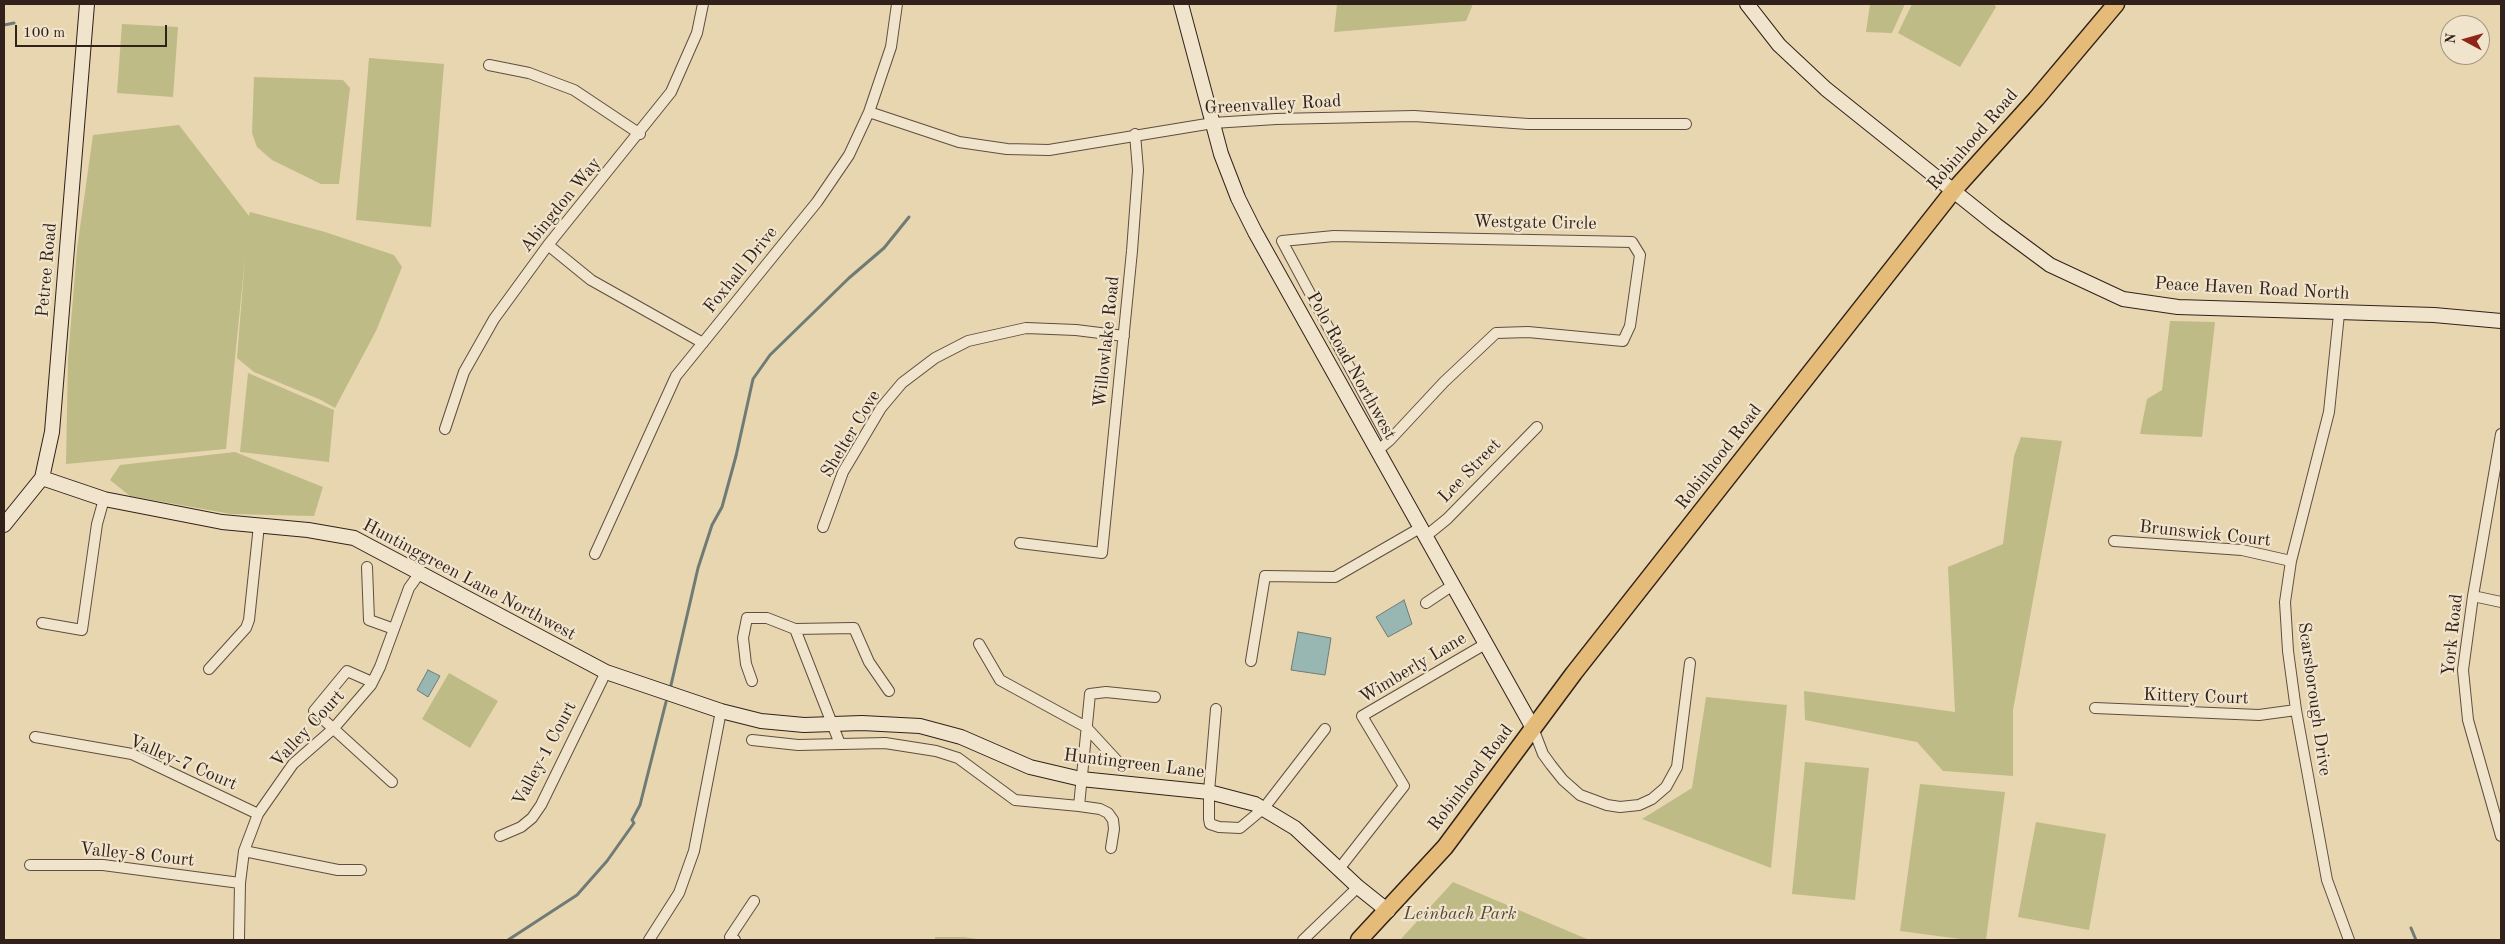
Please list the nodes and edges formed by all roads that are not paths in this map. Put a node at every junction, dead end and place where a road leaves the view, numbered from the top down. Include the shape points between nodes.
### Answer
1 (87, 4) edge
2 (703, 4) edge
3 (897, 4) edge
4 (1181, 4) edge
5 (1747, 4) edge
6 (2116, 4) edge
7 (489, 66) dead end
8 (869, 112) junction
9 (1214, 123) junction
10 (1686, 124) dead end
11 (640, 134) junction
12 (1135, 134) junction
13 (1954, 190) junction
14 (1282, 241) junction
15 (548, 245) junction
16 (1265, 251) junction
17 (2339, 314) junction
18 (2501, 321) edge
19 (1124, 336) junction
20 (703, 343) junction
21 (1537, 427) dead end
22 (445, 429) dead end
23 (2501, 434) edge
24 (1389, 441) junction
25 (1377, 450) junction
26 (42, 478) junction
27 (104, 499) junction
28 (259, 525) junction
29 (4, 526) edge
30 (823, 527) dead end
31 (1423, 532) junction
32 (2114, 541) dead end
33 (1020, 544) dead end
34 (595, 554) dead end
35 (2291, 561) junction
36 (367, 567) dead end
37 (419, 574) junction
38 (1453, 585) junction
39 (2473, 596) junction
40 (2501, 602) edge
41 (1426, 603) dead end
42 (42, 623) dead end
43 (394, 629) junction
44 (795, 629) junction
45 (1487, 643) junction
46 (979, 644) dead end
47 (1251, 661) dead end
48 (1690, 664) dead end
49 (209, 669) dead end
50 (606, 672) junction
51 (752, 681) dead end
52 (372, 682) junction
53 (890, 691) dead end
54 (668, 693) joint
55 (1154, 697) dead end
56 (2095, 708) dead end
57 (1216, 709) dead end
58 (2296, 710) junction
59 (721, 711) junction
60 (832, 725) junction
61 (1086, 727) junction
62 (1533, 728) junction
63 (1325, 729) dead end
64 (333, 730) junction
65 (35, 737) dead end
66 (752, 740) dead end
67 (840, 744) junction
68 (1121, 764) dead end
69 (1081, 779) junction
70 (392, 782) dead end
71 (1209, 792) junction
72 (1079, 806) junction
73 (1264, 808) junction
74 (258, 814) junction
75 (500, 836) dead end
76 (2501, 836) edge
77 (1111, 848) dead end
78 (244, 851) junction
79 (30, 865) dead end
80 (1339, 869) junction
81 (361, 870) dead end
82 (240, 884) junction
83 (1358, 887) junction
84 (754, 901) dead end
85 (1388, 911) junction
86 (239, 940) edge
87 (649, 940) edge
88 (735, 940) edge
89 (1304, 940) edge
90 (1359, 940) edge
91 (2349, 940) edge

1 - 26 street, Petree Road via 52,432
2 - 11 street, Abingdon Way via 697,33 671,92
3 - 8 street, Foxhall Drive via 891,47
4 - 9 street, Polo Road Northwest
5 - 13 street, Peace Haven Road North via 1779,45 1826,88
6 - 13 main road, Robinhood Road
7 - 11 street via 529,73 574,90
8 - 12 street, Greenvalley Road via 959,142 1007,149 1049,150
8 - 20 street, Foxhall Drive via 849,155 817,202
9 - 10 street, Greenvalley Road via 1414,116 1528,124
9 - 12 street, Greenvalley Road
9 - 16 street, Polo Road Northwest via 1234,187
11 - 15 street, Abingdon Way
12 - 19 street, Willowlake Road via 1138,170
13 - 17 street, Peace Haven Road North via 2050,265 2123,299 2178,307
13 - 62 main road, Robinhood Road
14 - 16 street
14 - 24 street
14 - 24 street, Westgate Circle via 1334,236 1632,242 1640,255 1630,326 1623,341 1528,332 1496,334 1444,382
15 - 20 street via 590,280
15 - 22 street, Abingdon Way via 490,327 464,372
16 - 25 street, Polo Road Northwest
17 - 18 street, Peace Haven Road North via 2434,315
17 - 35 street, Scarsborough Drive via 2329,412
19 - 30 street, Shelter Cove via 1026,328 968,341 935,358 902,383 881,408 844,472
19 - 33 street, Willowlake Road via 1102,553
20 - 34 street, Foxhall Drive via 676,376
21 - 31 street, Lee Street via 1447,519
23 - 39 street, York Road
24 - 25 street, Westgate Circle
25 - 31 street, Polo Road Northwest
26 - 27 street, Huntinggreen Lane Northwest
26 - 29 street, Petree Road
27 - 28 street, Huntinggreen Lane Northwest via 222,522
27 - 42 street via 97,524 82,630
28 - 37 street, Huntinggreen Lane Northwest via 354,538
28 - 49 street via 249,620 246,628
31 - 38 street, Polo Road Northwest
31 - 47 street, Lee Street via 1335,577 1265,576
32 - 35 street, Brunswick Court via 2242,550
35 - 58 street, Scarsborough Drive via 2285,602
36 - 43 street via 369,620
37 - 43 street, Valley Court via 409,588
37 - 50 street, Huntinggreen Lane Northwest
38 - 41 street
38 - 45 street, Polo Road Northwest
39 - 40 street
39 - 76 street, York Road via 2463,670 2468,720
43 - 52 street, Valley Court
44 - 51 street via 768,618 747,618 743,638
44 - 53 street via 854,628 869,662
44 - 60 street
45 - 62 street, Polo Road Northwest
45 - 80 street, Wimberly Lane via 1362,716 1404,786
46 - 61 street via 1000,680
48 - 62 street via 1677,767 1666,787 1639,805 1607,804 1580,795 1562,780 1551,765
50 - 54 street, Huntinggreen Lane Northwest
50 - 75 street, Valley-1 Court via 541,805 521,827
52 - 64 street, Valley Court
52 - 64 street via 347,671 314,711
54 - 59 street, Huntingreen Lane
55 - 61 street via 1106,692 1090,694
56 - 58 street, Kittery Court via 2259,716
57 - 71 street
58 - 91 street, Scarsborough Drive via 2328,880
59 - 60 street, Huntingreen Lane via 761,721
59 - 87 street via 694,851 679,893
60 - 67 street
60 - 69 street, Huntingreen Lane via 862,722 920,726 961,737 1030,767
61 - 68 street
61 - 69 street
62 - 85 main road, Robinhood Road via 1445,847
63 - 73 street
64 - 70 street
64 - 74 street, Valley Court via 293,764
65 - 74 street, Valley-7 Court via 132,754
66 - 67 street via 798,745
67 - 72 street via 885,743 936,751 958,758 1015,800
69 - 71 street, Huntingreen Lane
69 - 72 street
71 - 73 street, Huntingreen Lane
71 - 73 street via 1210,824 1240,828
72 - 77 street via 1108,813 1114,830
73 - 80 street, Huntingreen Lane via 1295,828
74 - 78 street, Valley Court
78 - 81 street via 338,870
78 - 82 street, Valley Court
79 - 82 street, Valley-8 Court via 103,865
80 - 83 street, Huntingreen Lane
82 - 86 street, Valley Court
83 - 85 street, Huntingreen Lane
83 - 89 street
84 - 88 street via 730,937
85 - 90 main road, Robinhood Road

